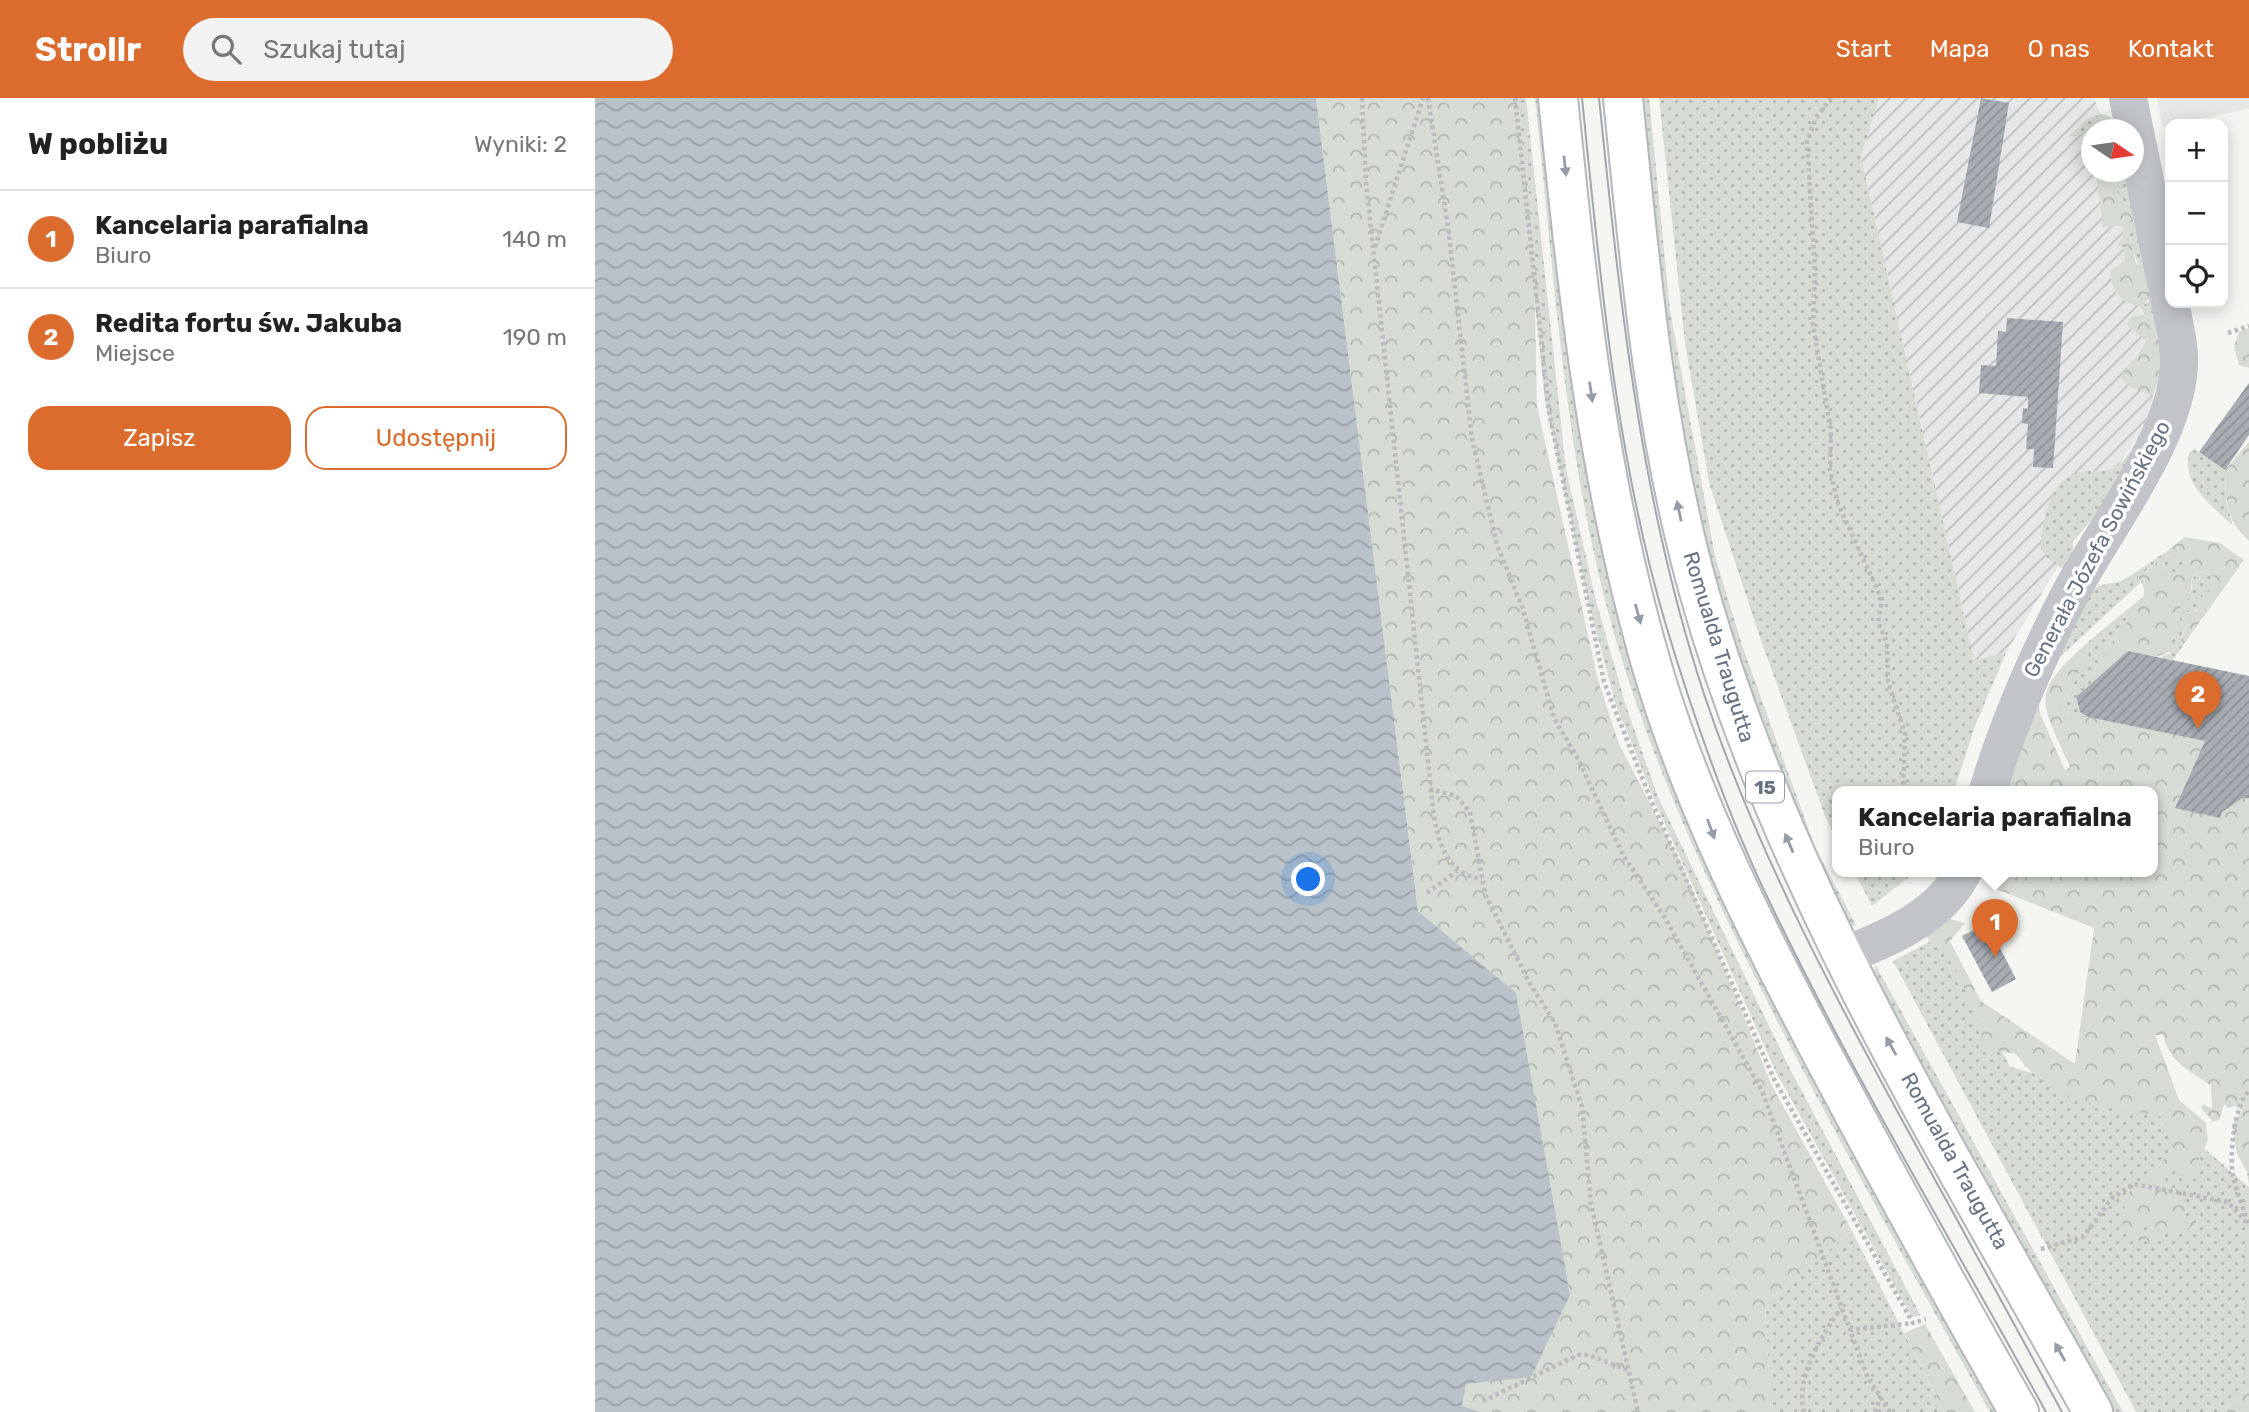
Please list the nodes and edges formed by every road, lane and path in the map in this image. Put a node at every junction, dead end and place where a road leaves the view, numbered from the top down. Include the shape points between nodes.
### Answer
1 (1362, 98) edge
2 (1425, 98) edge
3 (1558, 98) edge
4 (1623, 98) edge
5 (1831, 98) edge
6 (2128, 98) edge
7 (1374, 251) junction
8 (2165, 278) edge
9 (2171, 308) edge
10 (2249, 326) edge
11 (2228, 333) dead end
12 (1903, 786) edge
13 (1990, 786) edge
14 (1431, 789) junction
15 (1457, 871) junction
16 (1959, 877) edge
17 (1482, 879) junction
18 (1427, 893) dead end
19 (1842, 956) junction
20 (2249, 1091) edge
21 (2249, 1225) edge
22 (2044, 1261) dead end
23 (1842, 1307) junction
24 (1913, 1323) dead end
25 (1850, 1330) junction
26 (1628, 1371) junction
27 (1880, 1397) junction
28 (1483, 1401) dead end
29 (1637, 1412) edge
30 (1804, 1412) edge
31 (1875, 1412) edge
32 (1890, 1412) edge
33 (2019, 1412) edge
34 (2093, 1412) edge

1 - 7 path
2 - 7 path
2 - 23 path via 1448,227 1472,439 1497,545 1523,609 1554,718 1623,855 1665,918 1762,1091
3 -> 33 main road via 1595,423 1625,566 1656,679 1723,861 1895,1194
19 -> 4 main road, Romualda Traugutta / 15 via 1755,762 1697,582 1664,440
5 - 12 path via 1807,141 1815,271 1813,325 1838,504 1882,600 1878,622 1887,643 1888,682 1905,734
6 - 8 street, Generała Józefa Sowińskiego
7 - 14 path
9 - 13 street, Generała Józefa Sowińskiego via 2179,367 2163,433 2086,564 2032,670
10 - 11 path
14 - 15 path via 1434,823
14 - 17 path via 1466,804
15 - 17 path
15 - 18 path
16 - 19 street via 1922,917
17 - 26 path via 1529,982 1555,1023 1582,1107 1591,1203
34 -> 19 main road, Romualda Traugutta / 15
20 - 21 path via 2242,1098 2234,1132 2232,1173
21 - 22 path via 2228,1202 2134,1184 2113,1197 2083,1237 2038,1250
23 - 25 path
23 - 30 path via 1810,1364 1801,1401
24 - 25 path
25 - 27 path via 1867,1377
26 - 28 path via 1579,1355
26 - 29 path
27 - 31 path
27 - 32 path

